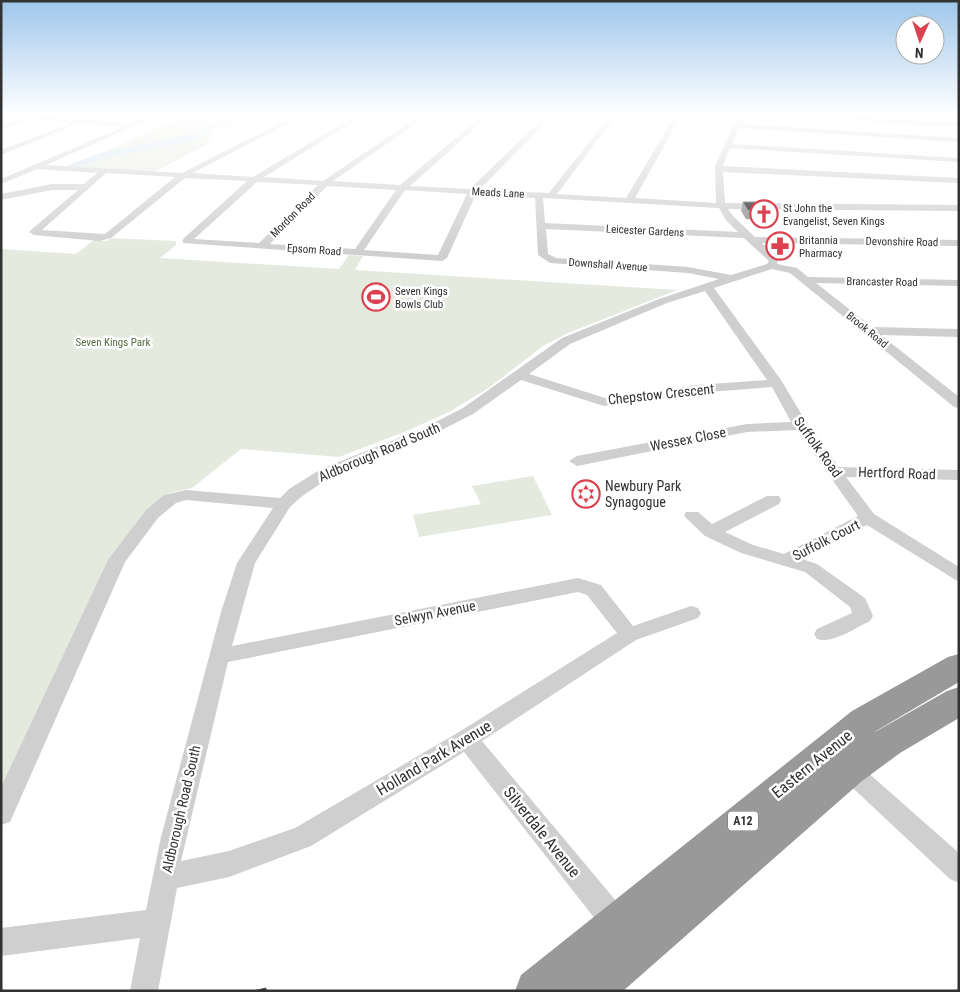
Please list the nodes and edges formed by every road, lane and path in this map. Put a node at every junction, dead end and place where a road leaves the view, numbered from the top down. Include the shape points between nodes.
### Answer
1 (50, 160) edge
2 (213, 160) edge
3 (287, 160) edge
4 (359, 160) edge
5 (434, 160) edge
6 (504, 160) edge
7 (578, 160) edge
8 (652, 160) edge
9 (722, 160) edge
10 (836, 160) edge
11 (35, 167) junction
12 (719, 169) junction
13 (104, 171) junction
14 (183, 176) junction
15 (838, 176) junction
16 (254, 180) junction
17 (919, 180) junction
18 (959, 181) edge
19 (2, 182) edge
20 (324, 184) junction
21 (84, 187) junction
22 (402, 188) junction
23 (473, 191) junction
24 (551, 196) junction
25 (1, 197) edge
26 (539, 198) dead end
27 (630, 199) junction
28 (721, 205) junction
29 (954, 208) edge
30 (959, 215) edge
31 (541, 226) junction
32 (752, 238) junction
33 (959, 243) edge
34 (261, 247) junction
35 (357, 253) junction
36 (771, 266) junction
37 (730, 279) junction
38 (805, 280) junction
39 (959, 283) edge
40 (708, 286) junction
41 (868, 331) junction
42 (959, 333) edge
43 (520, 375) junction
44 (776, 383) junction
45 (955, 399) edge
46 (801, 426) junction
47 (577, 461) dead end
48 (835, 472) junction
49 (959, 475) edge
50 (773, 500) dead end
51 (284, 504) junction
52 (692, 516) dead end
53 (868, 518) junction
54 (711, 532) junction
55 (784, 561) junction
56 (959, 576) edge
57 (691, 613) dead end
58 (824, 634) dead end
59 (629, 635) junction
60 (220, 654) junction
61 (959, 666) edge
62 (959, 701) edge
63 (467, 739) junction
64 (849, 770) junction
65 (1, 814) edge
66 (959, 870) edge
67 (165, 877) junction
68 (156, 922) junction
69 (617, 924) junction
70 (1, 942) edge
71 (606, 985) edge
72 (144, 991) edge
73 (537, 991) edge

1 - 11 street
2 - 14 street
3 - 16 street
4 - 20 street, Mordon Road
5 - 22 street
6 - 23 street
7 - 24 street
8 - 27 street
9 - 12 street
10 - 15 street
11 - 13 street, Meads Lane
11 - 19 street
12 - 15 street
12 - 28 street
13 - 14 street, Meads Lane
13 - 21 street
14 - 16 street, Meads Lane
14 - 21 street via 104,237 34,232
15 - 17 street
16 - 20 street, Meads Lane
16 - 34 street, Epsom Road via 186,242
17 - 18 street
17 - 29 street
20 - 22 street, Meads Lane
20 - 34 street, Mordon Road
21 - 25 street via 52,187
22 - 23 street, Meads Lane
22 - 35 street
23 - 24 street, Meads Lane
23 - 35 street, Epsom Road via 442,258
24 - 27 street, Meads Lane
26 - 31 street, Downshall Avenue
27 - 28 street, Meads Lane
28 - 29 street, Meads Lane
28 - 32 street via 729,218
29 - 30 street
31 - 32 street, Leicester Gardens
31 - 37 street, Downshall Avenue via 543,255 554,261 688,270
32 - 33 street, Devonshire Road
32 - 36 street via 774,260
34 - 35 street, Epsom Road
36 - 37 street, Aldborough Road South
36 - 38 street, Brook Road via 793,270
37 - 40 street, Aldborough Road South
38 - 39 street, Brancaster Road
38 - 41 street, Brook Road
40 - 43 street, Aldborough Road South via 566,341
40 - 44 street, Suffolk Road
41 - 42 street
41 - 45 street, Brook Road
43 - 44 street, Chepstow Crescent via 604,402 696,389
43 - 51 street, Aldborough Road South via 468,411 431,430 327,472
44 - 46 street, Suffolk Road
46 - 47 street, Wessex Close via 747,428
46 - 48 street, Suffolk Road
48 - 49 street, Hertford Road
48 - 53 street, Suffolk Road
50 - 54 street
51 - 60 street, Aldborough Road South via 246,564
51 - 65 street via 186,495 170,500 152,514 117,560
52 - 54 street, Suffolk Court
53 - 55 street, Suffolk Court
53 - 56 street, Suffolk Road
54 - 55 street, Suffolk Court via 747,549
55 - 58 street, Suffolk Court via 811,568 858,603 863,616
57 - 59 street, Holland Park Avenue
59 - 60 street, Selwyn Avenue via 594,590 578,585
59 - 63 street, Holland Park Avenue
60 - 67 street, Aldborough Road South
61 - 69 highway, Eastern Avenue / A12 via 864,721
62 - 64 highway, Eastern Avenue / A12 via 888,742
63 - 67 street, Holland Park Avenue via 302,838 229,864
63 - 69 street, Silverdale Avenue
64 - 66 street
64 - 71 highway, Eastern Avenue / A12
67 - 68 street, Aldborough Road South
68 - 70 street
68 - 72 street, Aldborough Road South
69 - 73 highway, Eastern Avenue / A12

